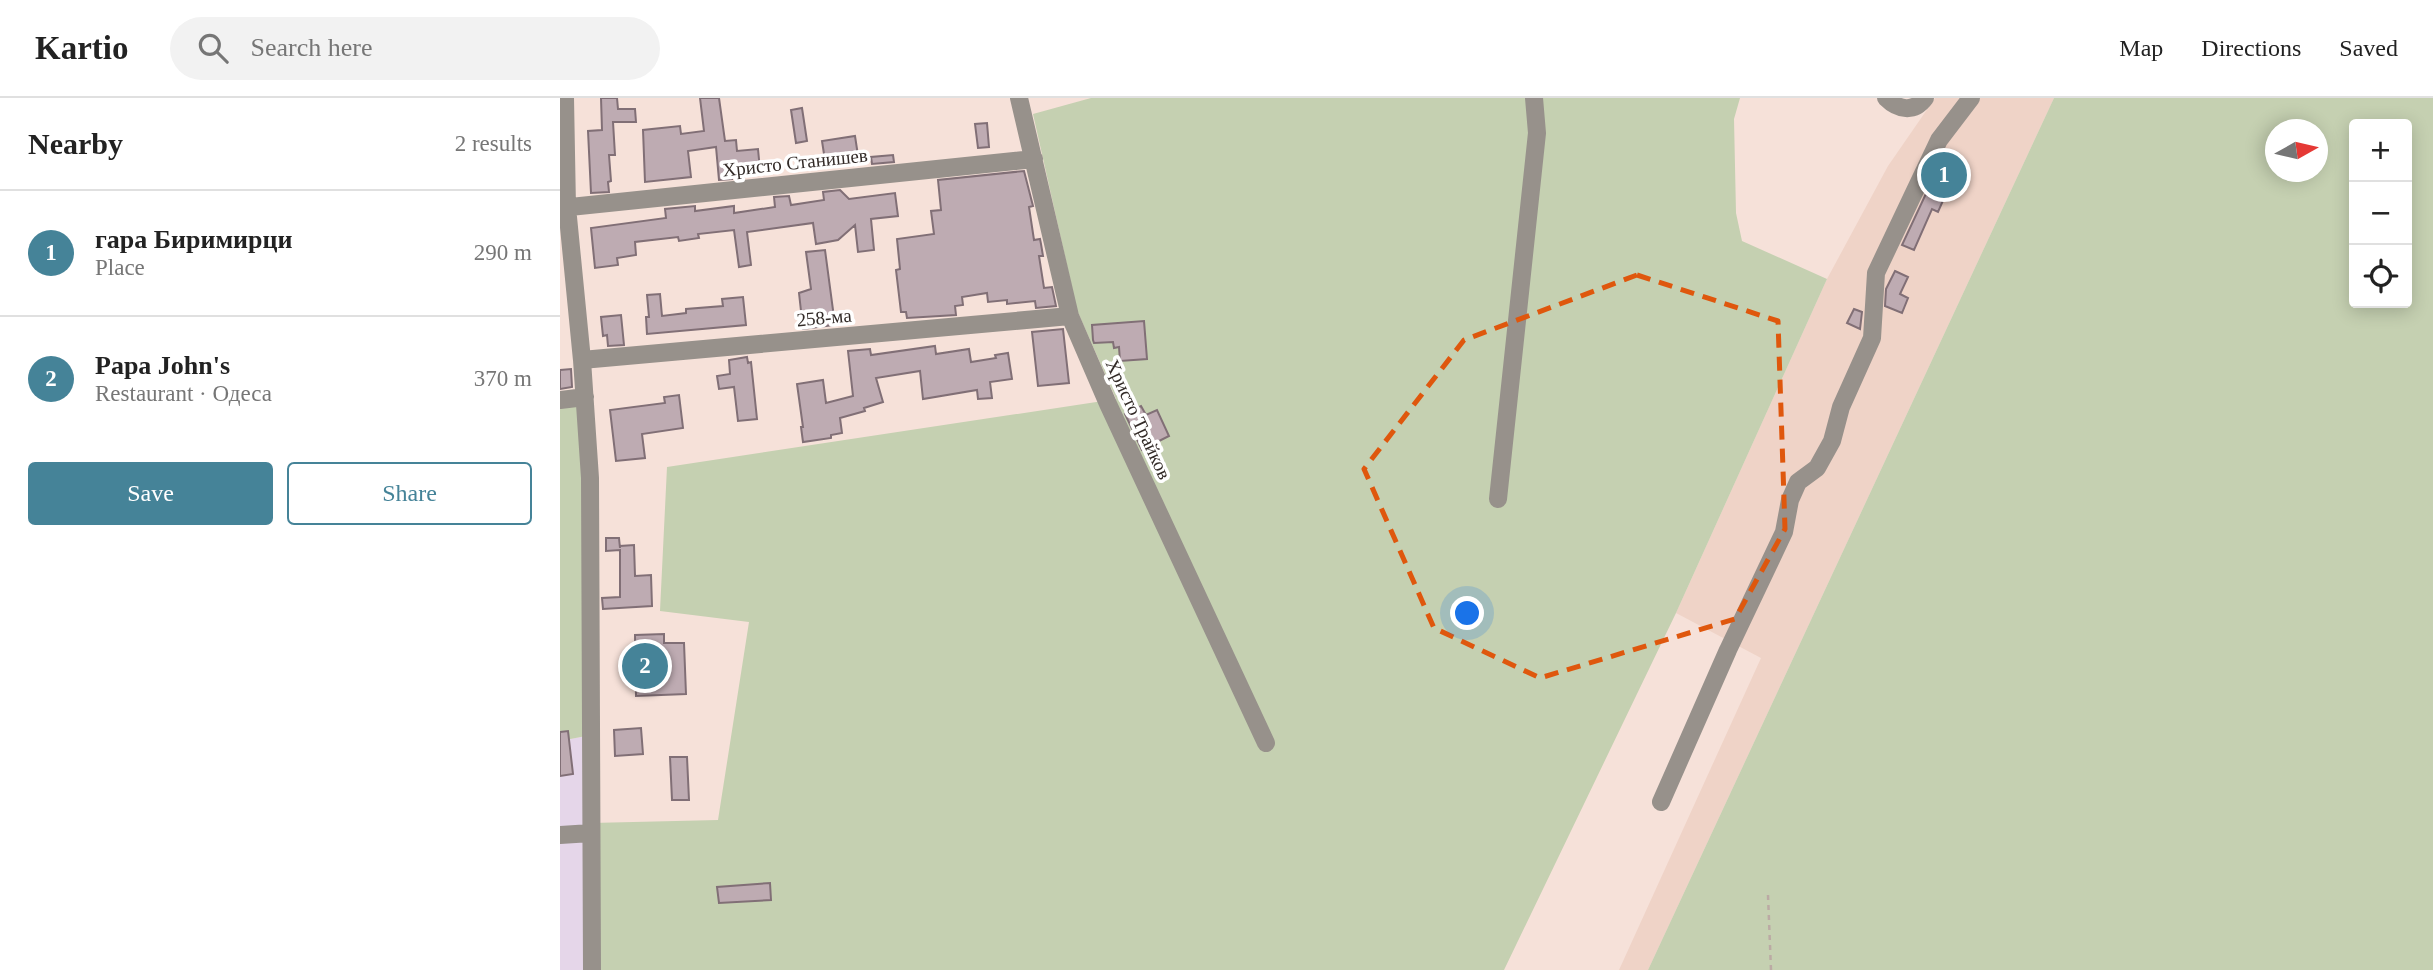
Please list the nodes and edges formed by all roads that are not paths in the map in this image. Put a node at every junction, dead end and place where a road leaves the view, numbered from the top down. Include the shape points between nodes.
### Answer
1 (565, 98) edge
2 (1019, 98) edge
3 (1534, 98) edge
4 (1886, 98) edge
5 (1924, 98) edge
6 (1971, 98) edge
7 (1034, 159) junction
8 (563, 207) edge
9 (1070, 316) junction
10 (582, 360) junction
11 (585, 397) junction
12 (560, 400) edge
13 (1498, 499) dead end
14 (1266, 743) dead end
15 (1661, 802) dead end
16 (591, 833) junction
17 (560, 835) edge
18 (592, 970) edge

1 - 8 street
2 - 7 street, Христо Трайков
3 - 13 street via 1536,133
4 - 5 street via 1899,108 1912,109
6 - 15 street via 1940,140 1876,274 1872,338 1841,407 1832,441 1817,468 1798,482 1784,531
7 - 8 street, Христо Станишев
7 - 9 street, Христо Трайков
8 - 10 street
9 - 10 street, 258-ма
9 - 14 street, Христо Трайков
10 - 11 street
11 - 12 street
11 - 16 street via 590,478
16 - 17 street
16 - 18 street

